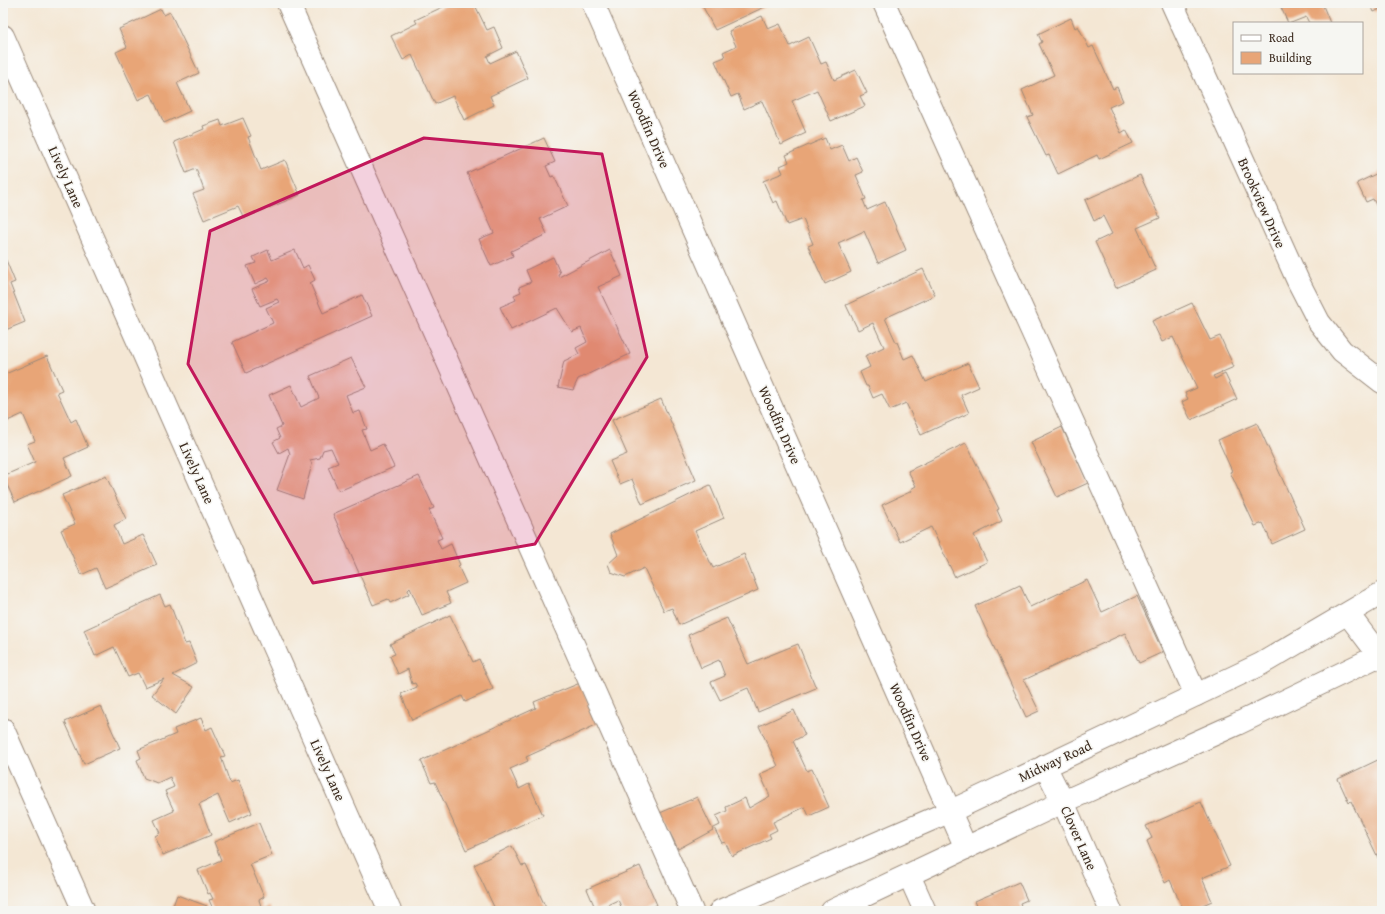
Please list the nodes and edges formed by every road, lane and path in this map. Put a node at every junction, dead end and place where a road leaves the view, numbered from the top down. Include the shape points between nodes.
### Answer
1 (288, 3) edge
2 (593, 3) edge
3 (884, 3) edge
4 (1172, 3) edge
5 (3, 36) edge
6 (1382, 382) edge
7 (1382, 593) edge
8 (1348, 614) junction
9 (1381, 656) edge
10 (1196, 696) junction
11 (3, 729) edge
12 (1045, 766) junction
13 (1063, 802) junction
14 (950, 811) junction
15 (966, 848) junction
16 (909, 875) junction
17 (741, 906) edge
18 (84, 911) edge
19 (390, 911) edge
20 (692, 911) edge
21 (720, 911) edge
22 (832, 911) edge
23 (925, 911) edge
24 (1111, 911) edge

1 - 20 street
2 - 14 street, Woodfin Drive
3 - 10 street
4 - 6 street, Brookview Drive via 1319,322 1342,351
5 - 19 street, Lively Lane
7 - 8 street, Midway Road
8 - 9 street
8 - 10 street, Midway Road via 1261,664
9 - 13 street
10 - 12 street, Midway Road
11 - 18 street
12 - 13 street, Clover Lane
12 - 14 street, Midway Road
13 - 15 street
13 - 24 street, Clover Lane
14 - 15 street, Woodfin Drive
14 - 17 street, Midway Road
15 - 16 street
16 - 22 street
16 - 23 street
17 - 21 street, Midway Road

